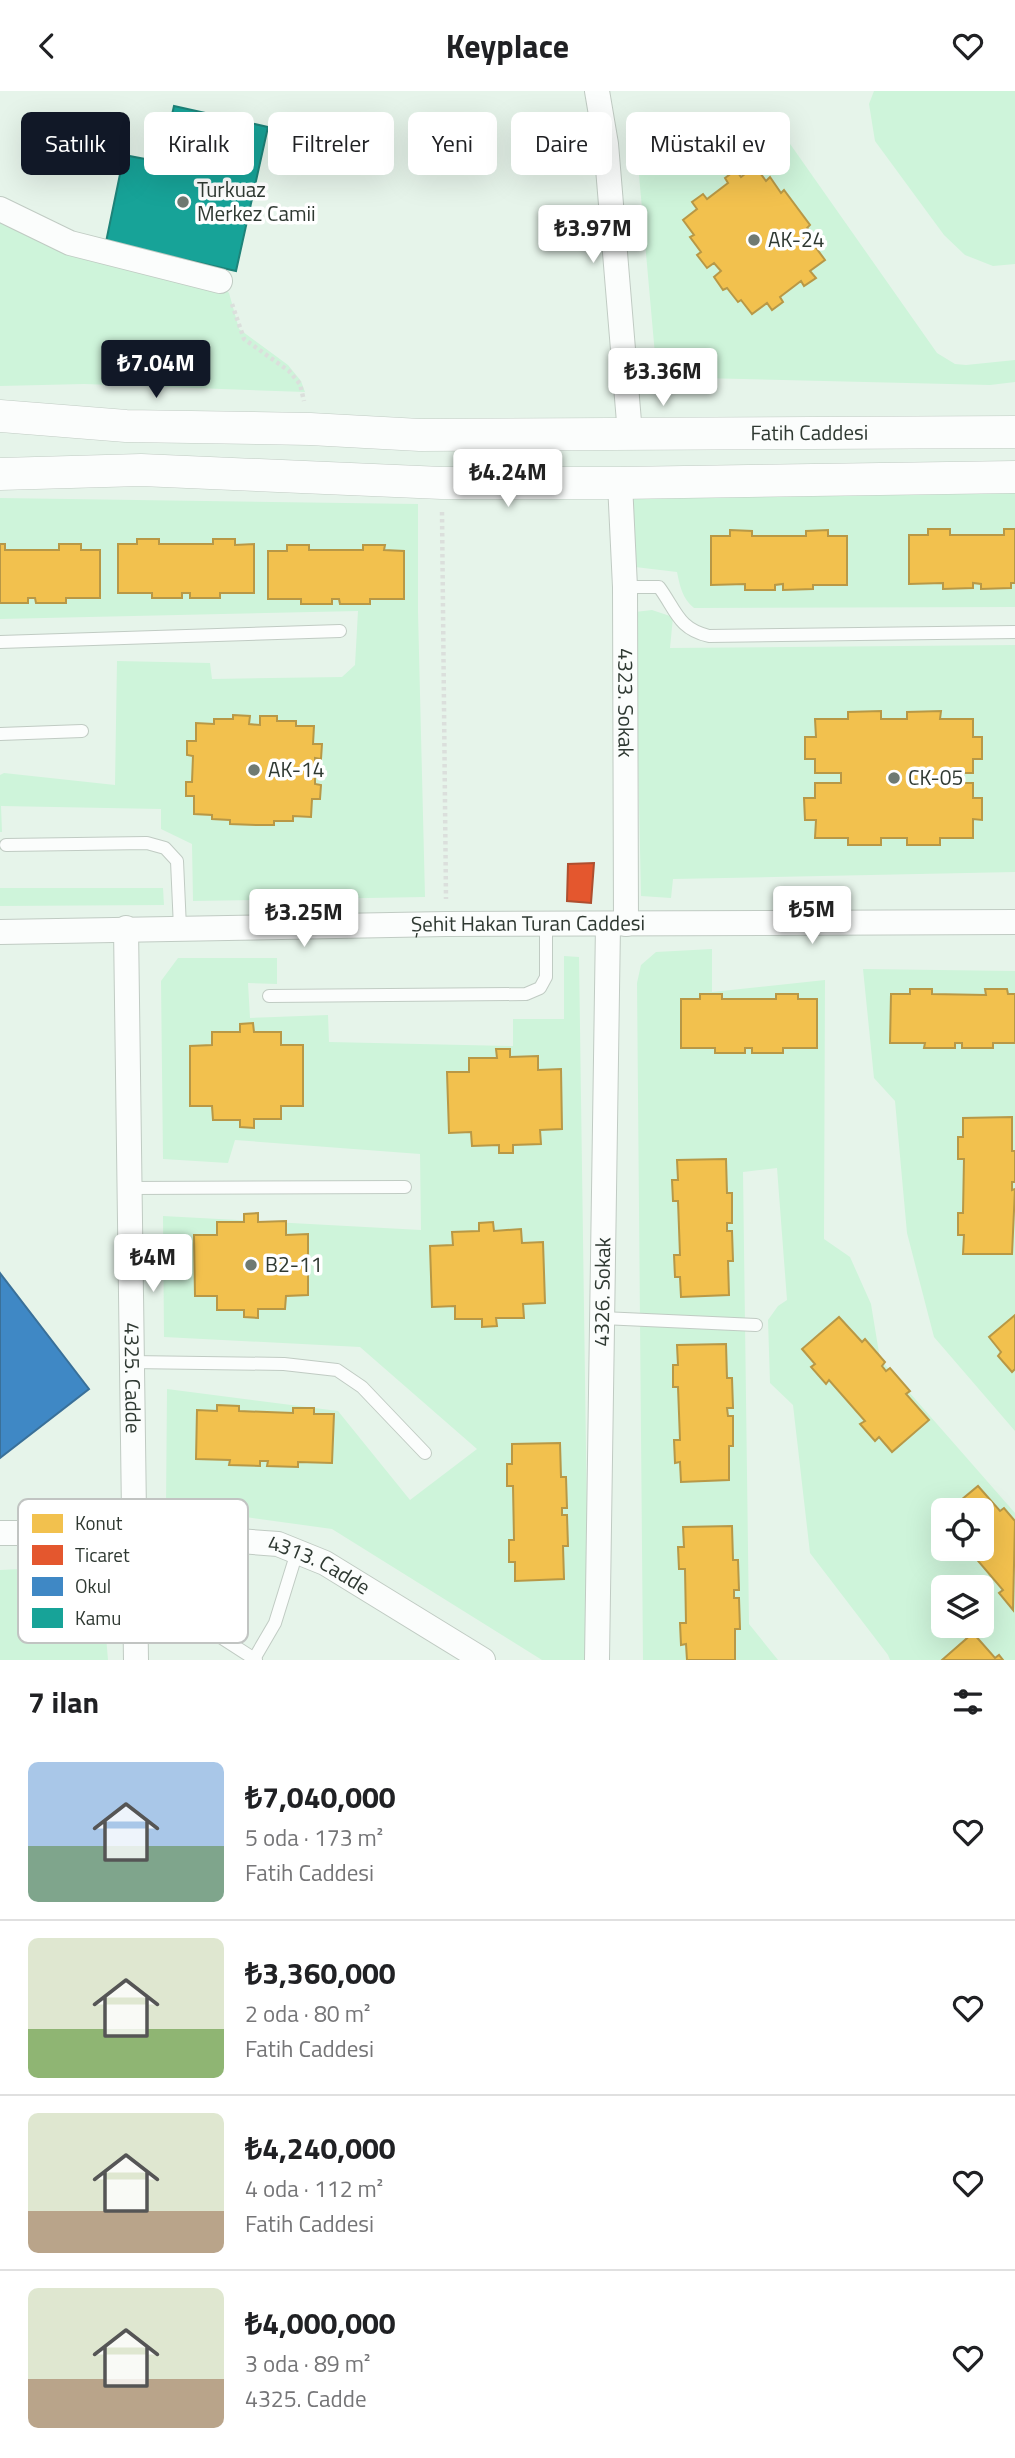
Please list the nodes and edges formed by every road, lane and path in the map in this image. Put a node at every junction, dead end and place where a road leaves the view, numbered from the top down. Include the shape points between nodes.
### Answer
1 (597, 91) edge
2 (0, 209) edge
3 (220, 281) joint
4 (0, 416) edge
5 (310, 429) junction
6 (1015, 432) edge
7 (630, 434) junction
8 (0, 474) edge
9 (1015, 477) edge
10 (442, 483) junction
11 (620, 483) junction
12 (625, 587) junction
13 (340, 631) dead end
14 (1015, 632) edge
15 (0, 642) edge
16 (82, 731) dead end
17 (0, 734) edge
18 (6, 845) dead end
19 (1015, 922) edge
20 (446, 924) junction
21 (546, 925) junction
22 (617, 925) junction
23 (180, 928) junction
24 (126, 929) junction
25 (0, 932) edge
26 (269, 996) dead end
27 (405, 1187) dead end
28 (129, 1188) junction
29 (602, 1318) junction
30 (756, 1325) dead end
31 (131, 1362) junction
32 (425, 1453) dead end
33 (133, 1499) edge
34 (0, 1533) edge
35 (18, 1533) edge
36 (248, 1542) edge
37 (297, 1552) junction
38 (230, 1643) edge
39 (255, 1659) edge
40 (483, 1660) edge
41 (597, 1660) edge

1 - 7 street via 606,144
2 - 3 street via 71,243
3 - 5 path via 244,339 300,384
4 - 5 street, Fatih Caddesi via 126,426
5 - 7 street, Fatih Caddesi via 420,435
6 - 7 street, Fatih Caddesi
8 - 10 street via 141,470
9 - 11 street
10 - 11 street
10 - 20 path
11 - 12 street, 4323. Sokak
12 - 14 lane via 659,587 682,624 709,636
12 - 22 street, 4323. Sokak
13 - 15 lane
16 - 17 lane
18 - 23 lane via 147,843 166,848 177,861
19 - 22 street, Şehit Hakan Turan Caddesi
20 - 21 street, Şehit Hakan Turan Caddesi
20 - 23 street, Şehit Hakan Turan Caddesi
21 - 22 street, Şehit Hakan Turan Caddesi
21 - 26 lane via 546,977 540,988 526,994
22 - 29 street, 4326. Sokak
23 - 24 street, Şehit Hakan Turan Caddesi
24 - 25 street, Şehit Hakan Turan Caddesi
24 - 28 street, 4325. Cadde
27 - 28 lane
28 - 31 street, 4325. Cadde
29 - 30 lane
29 - 41 street, 4326. Sokak
31 - 32 lane via 284,1364 337,1370 362,1387
31 - 33 street, 4325. Cadde
34 - 35 street, 4313. Cadde
36 - 37 street, 4313. Cadde via 278,1544
37 - 39 lane via 275,1623
37 - 40 street, 4313. Cadde via 324,1563
38 - 39 lane

